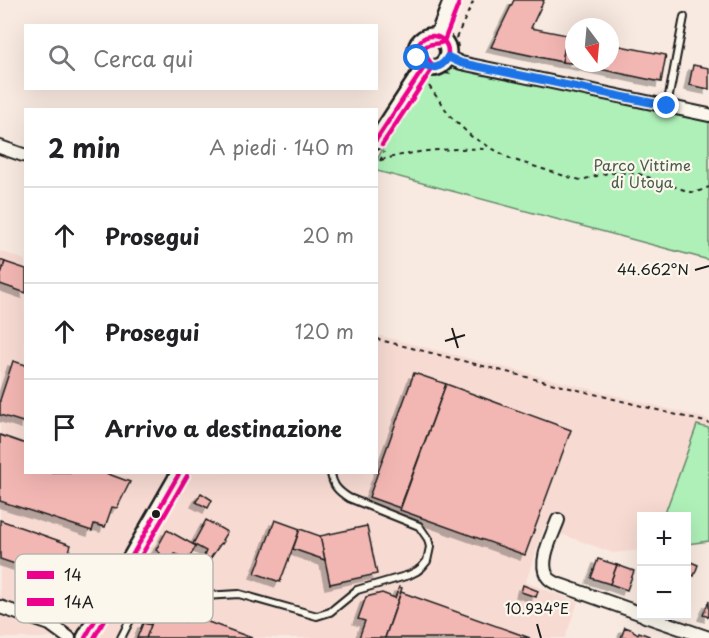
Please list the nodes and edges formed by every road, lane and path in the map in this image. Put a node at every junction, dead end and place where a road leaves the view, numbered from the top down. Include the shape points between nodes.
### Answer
1 (452, 0) edge
2 (474, 0) edge
3 (684, 17) dead end
4 (438, 36) junction
5 (456, 65) junction
6 (428, 73) junction
7 (667, 106) junction
8 (709, 115) edge
9 (381, 146) edge
10 (0, 147) edge
11 (491, 149) junction
12 (24, 155) edge
13 (709, 187) edge
14 (378, 340) edge
15 (709, 423) edge
16 (179, 474) edge
17 (331, 474) edge
18 (558, 520) dead end
19 (133, 554) edge
20 (213, 595) edge
21 (0, 607) edge
22 (15, 612) edge
23 (637, 612) edge
24 (658, 620) edge
25 (47, 623) edge
26 (94, 623) edge
27 (129, 623) edge
28 (69, 638) edge
29 (85, 638) edge
30 (121, 638) edge
31 (709, 638) edge

1 - 4 street
2 - 5 path via 456,38
3 - 7 lane
4 - 5 street via 446,42
4 - 6 street via 427,36 416,47 417,58
5 - 6 path via 443,73
5 - 6 street via 445,62
5 - 7 street
6 - 9 street
6 - 11 path via 435,96 451,117
7 - 8 street
9 - 11 path via 380,161 430,150
10 - 12 street
11 - 13 path via 581,180 624,172 690,192
14 - 15 path
16 - 19 street
17 - 20 lane via 333,483 349,498 419,526 430,547 422,567 409,575 357,590 330,612 317,616 239,594
18 - 23 street via 543,565 546,575 563,586
21 - 22 street
24 - 31 street
25 - 28 street
26 - 29 street
27 - 30 lane

